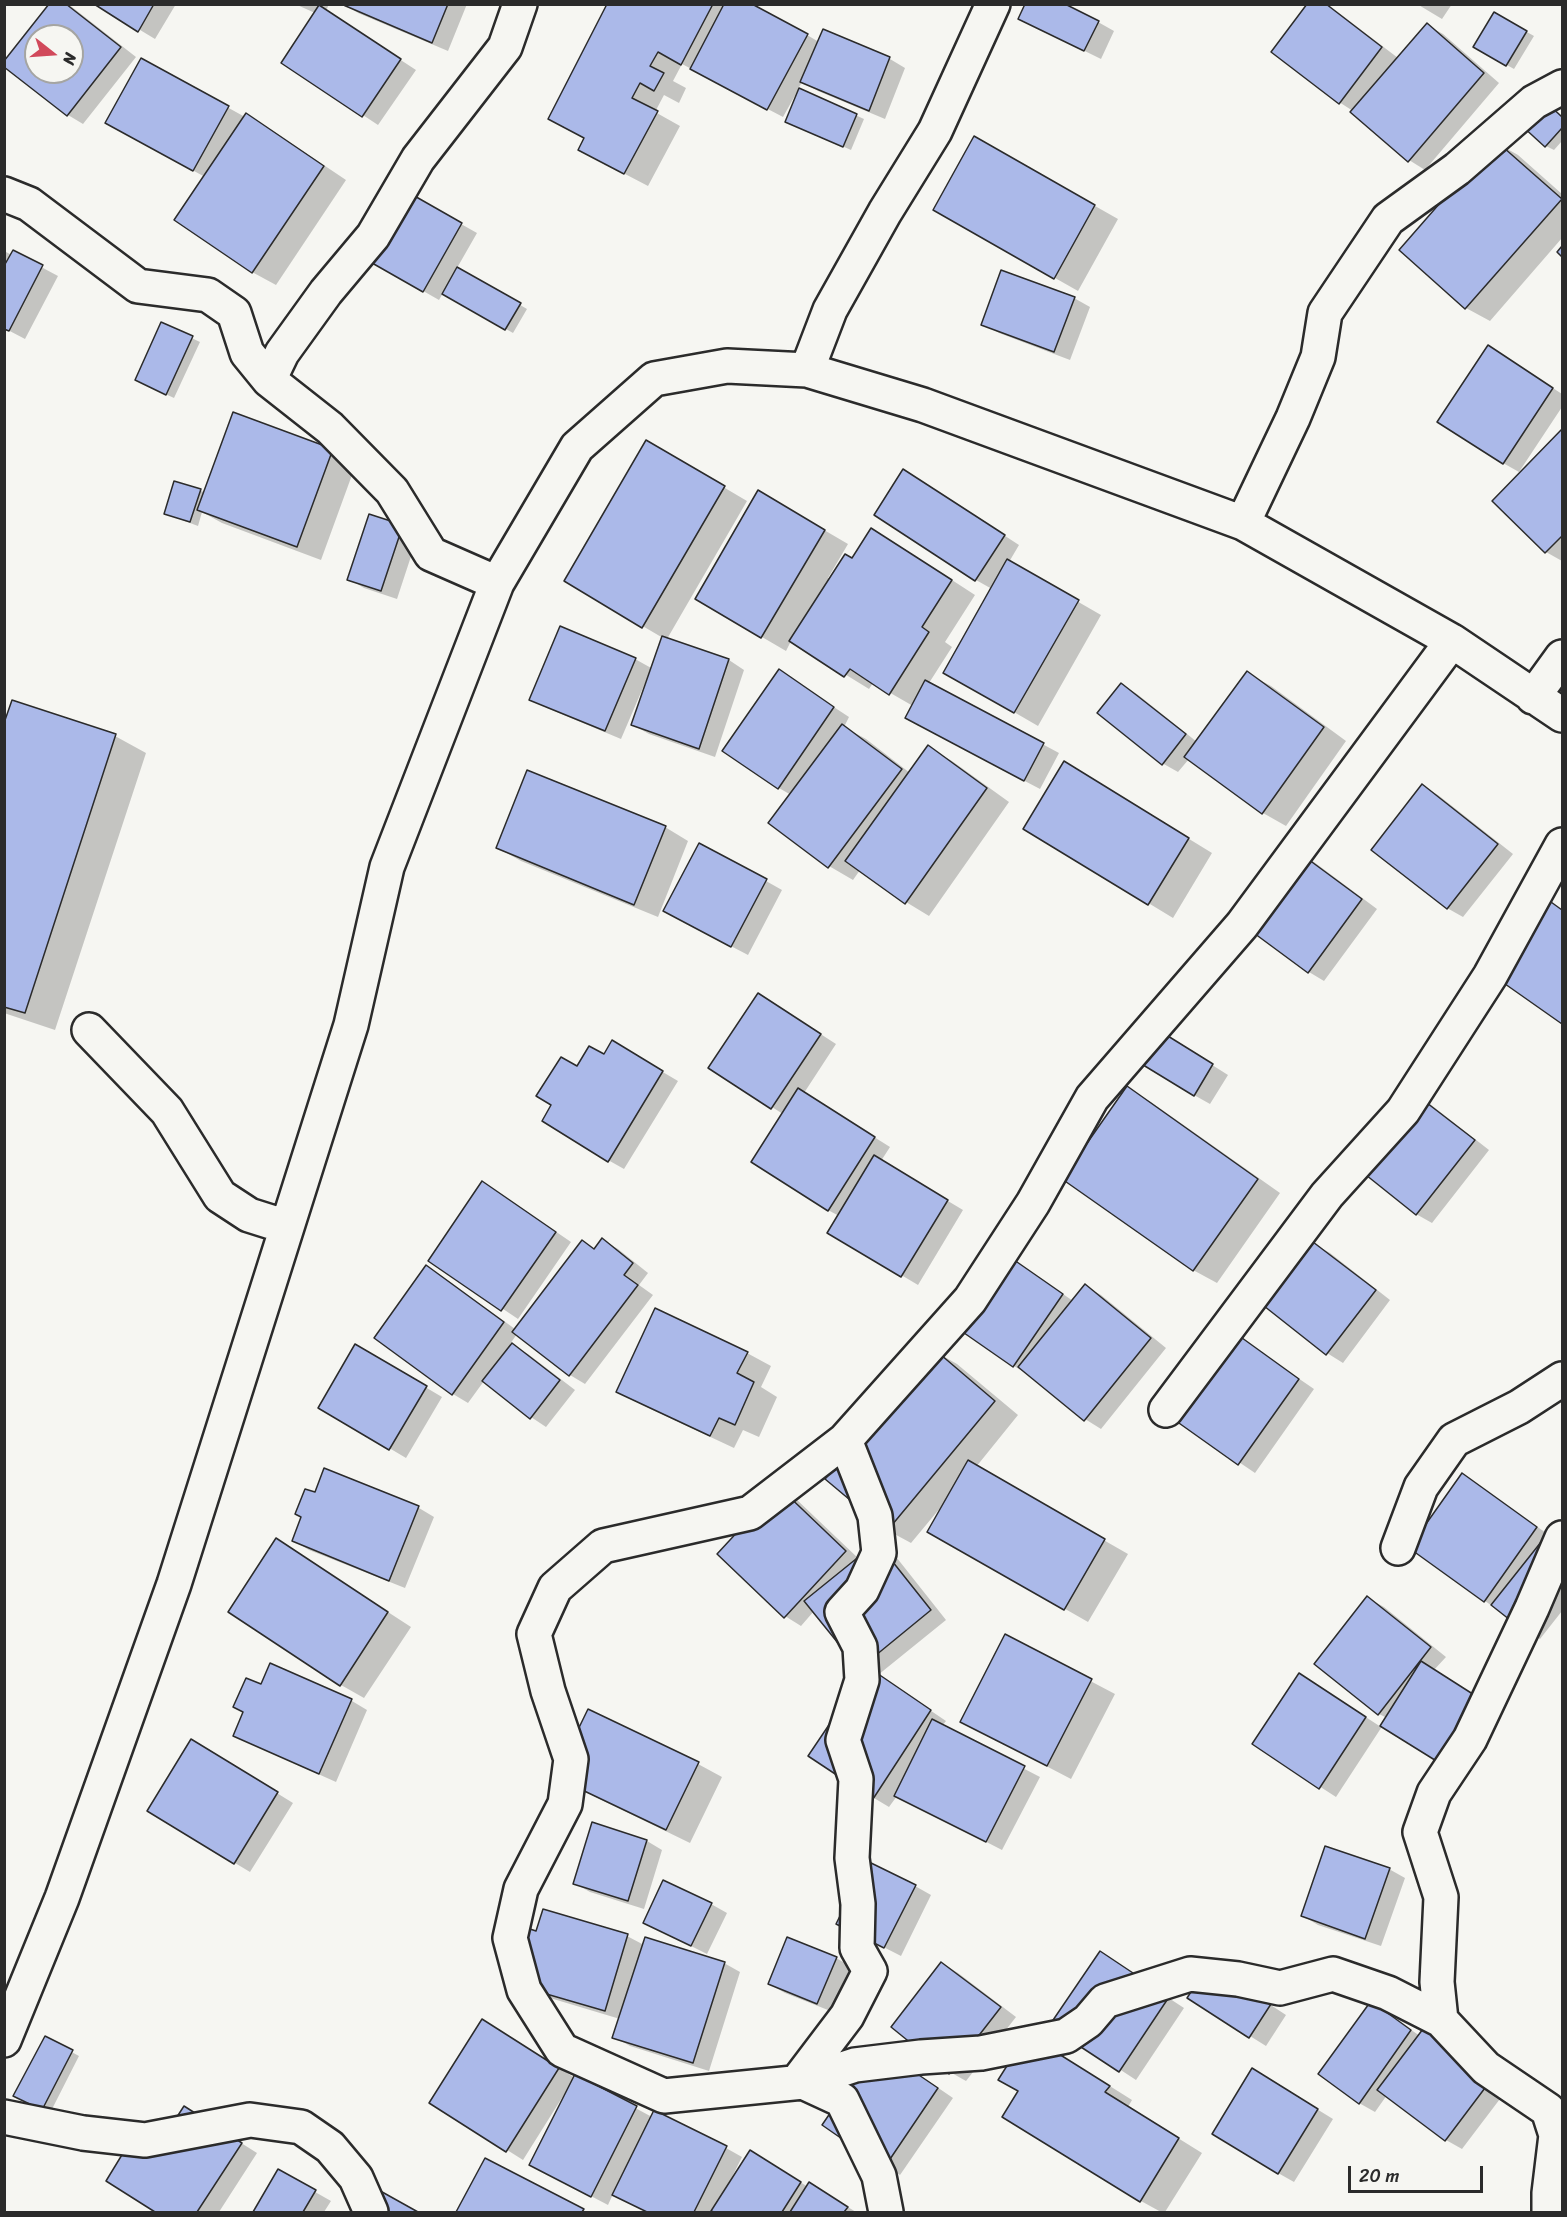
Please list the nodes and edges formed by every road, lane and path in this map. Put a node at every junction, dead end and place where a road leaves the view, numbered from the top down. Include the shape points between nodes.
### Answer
1 (519, 4) edge
2 (993, 4) edge
3 (1563, 87) edge
4 (4, 194) edge
5 (807, 370) junction
6 (269, 380) junction
7 (1243, 523) junction
8 (497, 583) junction
9 (1452, 642) junction
10 (1563, 657) edge
11 (1533, 697) junction
12 (1563, 715) edge
13 (1563, 845) edge
14 (89, 1030) dead end
15 (287, 1227) junction
16 (1563, 1379) edge
17 (1166, 1410) dead end
18 (845, 1440) junction
19 (1563, 1538) edge
20 (1398, 1548) dead end
21 (1441, 2020) junction
22 (4, 2040) edge
23 (800, 2082) junction
24 (4, 2117) edge
25 (370, 2212) edge
26 (886, 2212) edge
27 (1549, 2212) edge

1 - 6 street via 505,47 418,159 374,236 319,301 282,352
2 - 5 street via 935,131 830,310
3 - 7 street via 1534,102 1457,169 1388,219 1325,313 1318,357
4 - 6 street via 29,204 138,286 208,295 234,313 247,353
5 - 7 street via 923,405
5 - 8 street via 727,366 654,379 577,447
6 - 8 street via 330,428 392,491 431,554
7 - 9 street
8 - 15 street via 387,867 351,1025
9 - 11 street
9 - 18 street via 1242,926 1092,1098 1033,1203 970,1300
10 - 11 street
11 - 12 street
13 - 17 street via 1490,976 1403,1111 1327,1195
14 - 15 street via 167,1111 220,1197 249,1215
15 - 22 street via 174,1584 62,1898
16 - 20 street via 1454,1440 1421,1487
18 - 23 street via 875,1516 879,1553 861,1590 842,1612 860,1647 861,1658 862,1680 843,1740 856,1779 852,1858 858,1904 857,1948 870,1971 847,2016
18 - 23 street via 750,1513 603,1546 555,1588 534,1634 571,1759 565,1804 521,1888 510,1938 524,1990 562,2050 664,2096
19 - 21 street via 1470,1739 1434,1793 1420,1832 1441,1898 1437,1982
21 - 23 street via 1388,1993 1333,1974 1280,1988 1190,1974 1105,2001 1088,2021 1066,2036 981,2053 855,2065
21 - 27 street via 1486,2068 1548,2110 1556,2135
23 - 26 street via 842,2100 879,2176
24 - 25 street via 83,2133 145,2140 250,2120 302,2127 330,2147 356,2178

